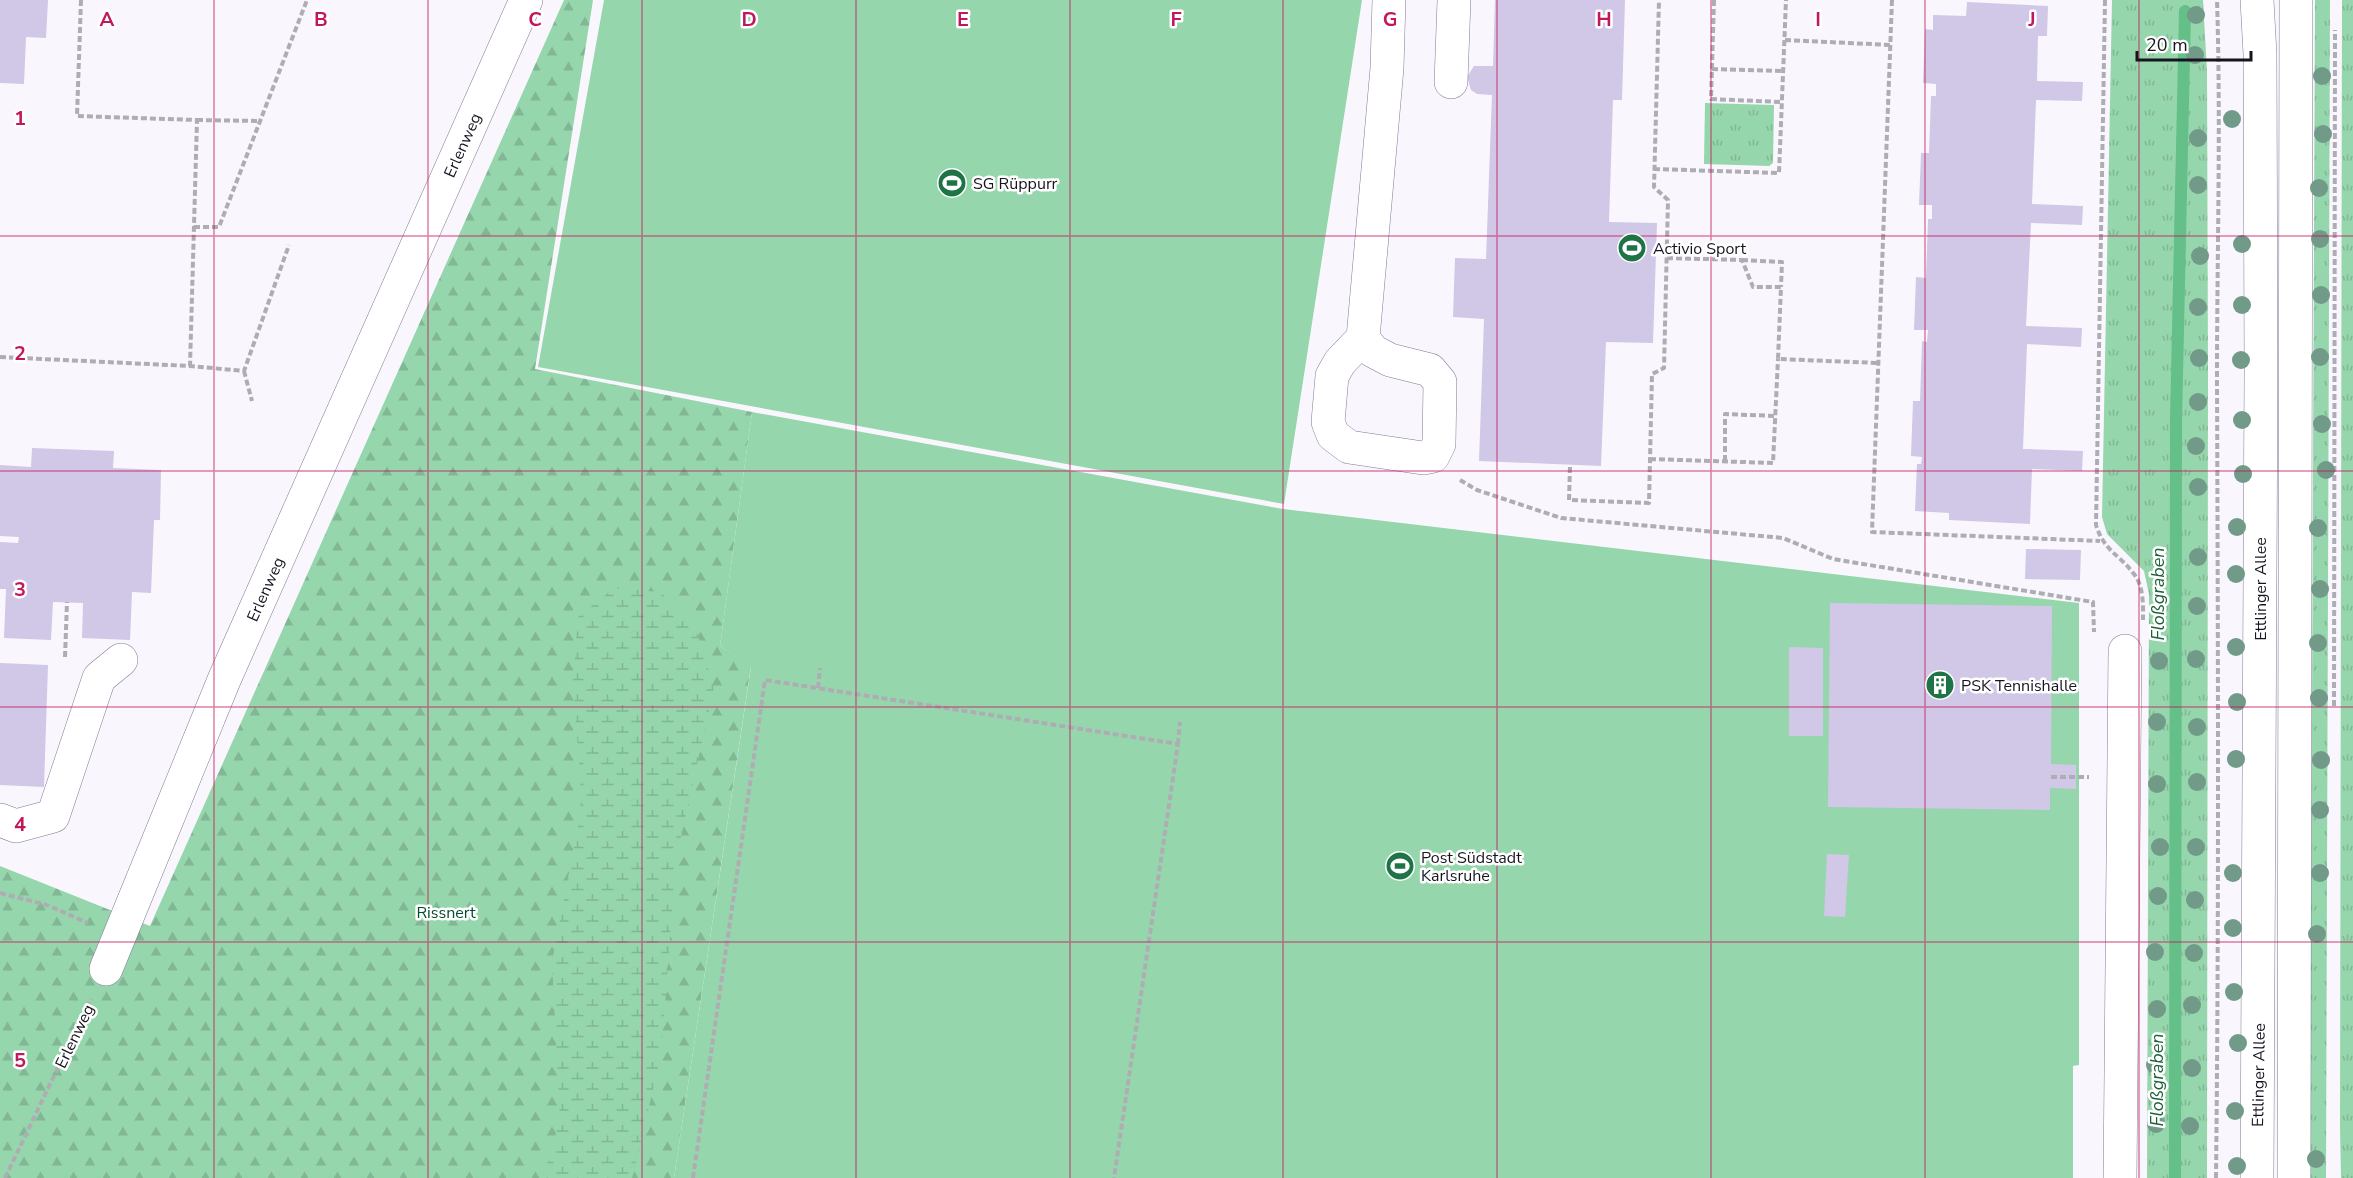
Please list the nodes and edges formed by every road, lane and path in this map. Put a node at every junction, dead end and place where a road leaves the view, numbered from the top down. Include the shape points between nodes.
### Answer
1 (81, 0) edge
2 (307, 0) edge
3 (526, 0) edge
4 (1389, 0) edge
5 (1454, 0) edge
6 (1659, 0) edge
7 (1714, 0) edge
8 (1786, 0) edge
9 (1892, 0) edge
10 (2105, 0) edge
11 (2217, 0) edge
12 (2257, 0) edge
13 (2296, 0) edge
14 (1785, 40) junction
15 (1891, 45) junction
16 (1712, 69) junction
17 (1783, 71) junction
18 (1451, 82) dead end
19 (1782, 102) junction
20 (197, 120) junction
21 (259, 121) junction
22 (1654, 169) junction
23 (194, 227) junction
24 (289, 245) dead end
25 (1667, 258) junction
26 (1742, 260) junction
27 (1781, 287) junction
28 (1363, 338) junction
29 (0, 357) edge
30 (1778, 358) junction
31 (1878, 363) junction
32 (190, 366) junction
33 (243, 371) junction
34 (252, 401) dead end
35 (1775, 416) junction
36 (1423, 458) junction
37 (1650, 459) junction
38 (1725, 461) junction
39 (1570, 467) dead end
40 (2100, 541) junction
41 (2074, 599) dead end
42 (67, 602) dead end
43 (2125, 651) joint
44 (65, 657) dead end
45 (121, 660) dead end
46 (820, 668) dead end
47 (818, 688) junction
48 (1180, 722) dead end
49 (1178, 744) junction
50 (2050, 777) dead end
51 (2076, 777) dead end
52 (0, 820) edge
53 (0, 893) edge
54 (119, 936) junction
55 (106, 969) joint
56 (5, 1178) edge
57 (693, 1178) edge
58 (1114, 1178) edge
59 (2120, 1178) edge
60 (2216, 1178) edge
61 (2257, 1178) edge
62 (2294, 1178) edge

1 - 20 path via 77,116
2 - 21 path
3 - 54 main road, Erlenweg via 224,680
4 - 28 main road via 1387,68
5 - 18 main road
6 - 22 path
7 - 16 path
8 - 14 path
9 - 15 path
10 - 40 path via 2096,525
11 - 60 path
12 - 61 main road, Ettlinger Allee
13 - 62 main road
14 - 15 path
14 - 17 path
15 - 31 path
16 - 17 path
16 - 19 path via 1710,99
17 - 19 path
19 - 22 path via 1779,173
20 - 21 path
20 - 23 path
21 - 23 path via 219,228
22 - 25 path via 1654,187 1668,200
23 - 32 path
24 - 33 path
25 - 26 path
25 - 37 path via 1664,368 1652,374
26 - 27 path via 1753,287
26 - 27 path via 1782,262
27 - 30 path
28 - 36 main road via 1373,351 1390,360 1430,370 1440,382 1439,444 1433,456
28 - 36 main road via 1332,376 1328,422 1332,435 1349,447
29 - 32 path
30 - 31 path
30 - 35 path
31 - 40 path via 1872,532
32 - 33 path
33 - 34 path
35 - 38 path via 1773,463
35 - 38 path via 1725,414
36 - 41 path via 1477,490 1561,518 1783,538 1833,559
37 - 38 path
37 - 39 path via 1649,503 1569,500
40 - 43 path via 2135,575 2144,598 2143,631
42 - 44 path
43 - 59 main road
45 - 52 main road via 99,678 53,816 16,826
46 - 47 path
47 - 49 path
47 - 57 path via 765,680
48 - 49 path
49 - 58 path
50 - 51 path
53 - 54 path via 47,905
54 - 55 main road, Erlenweg
55 - 56 path, Erlenweg

